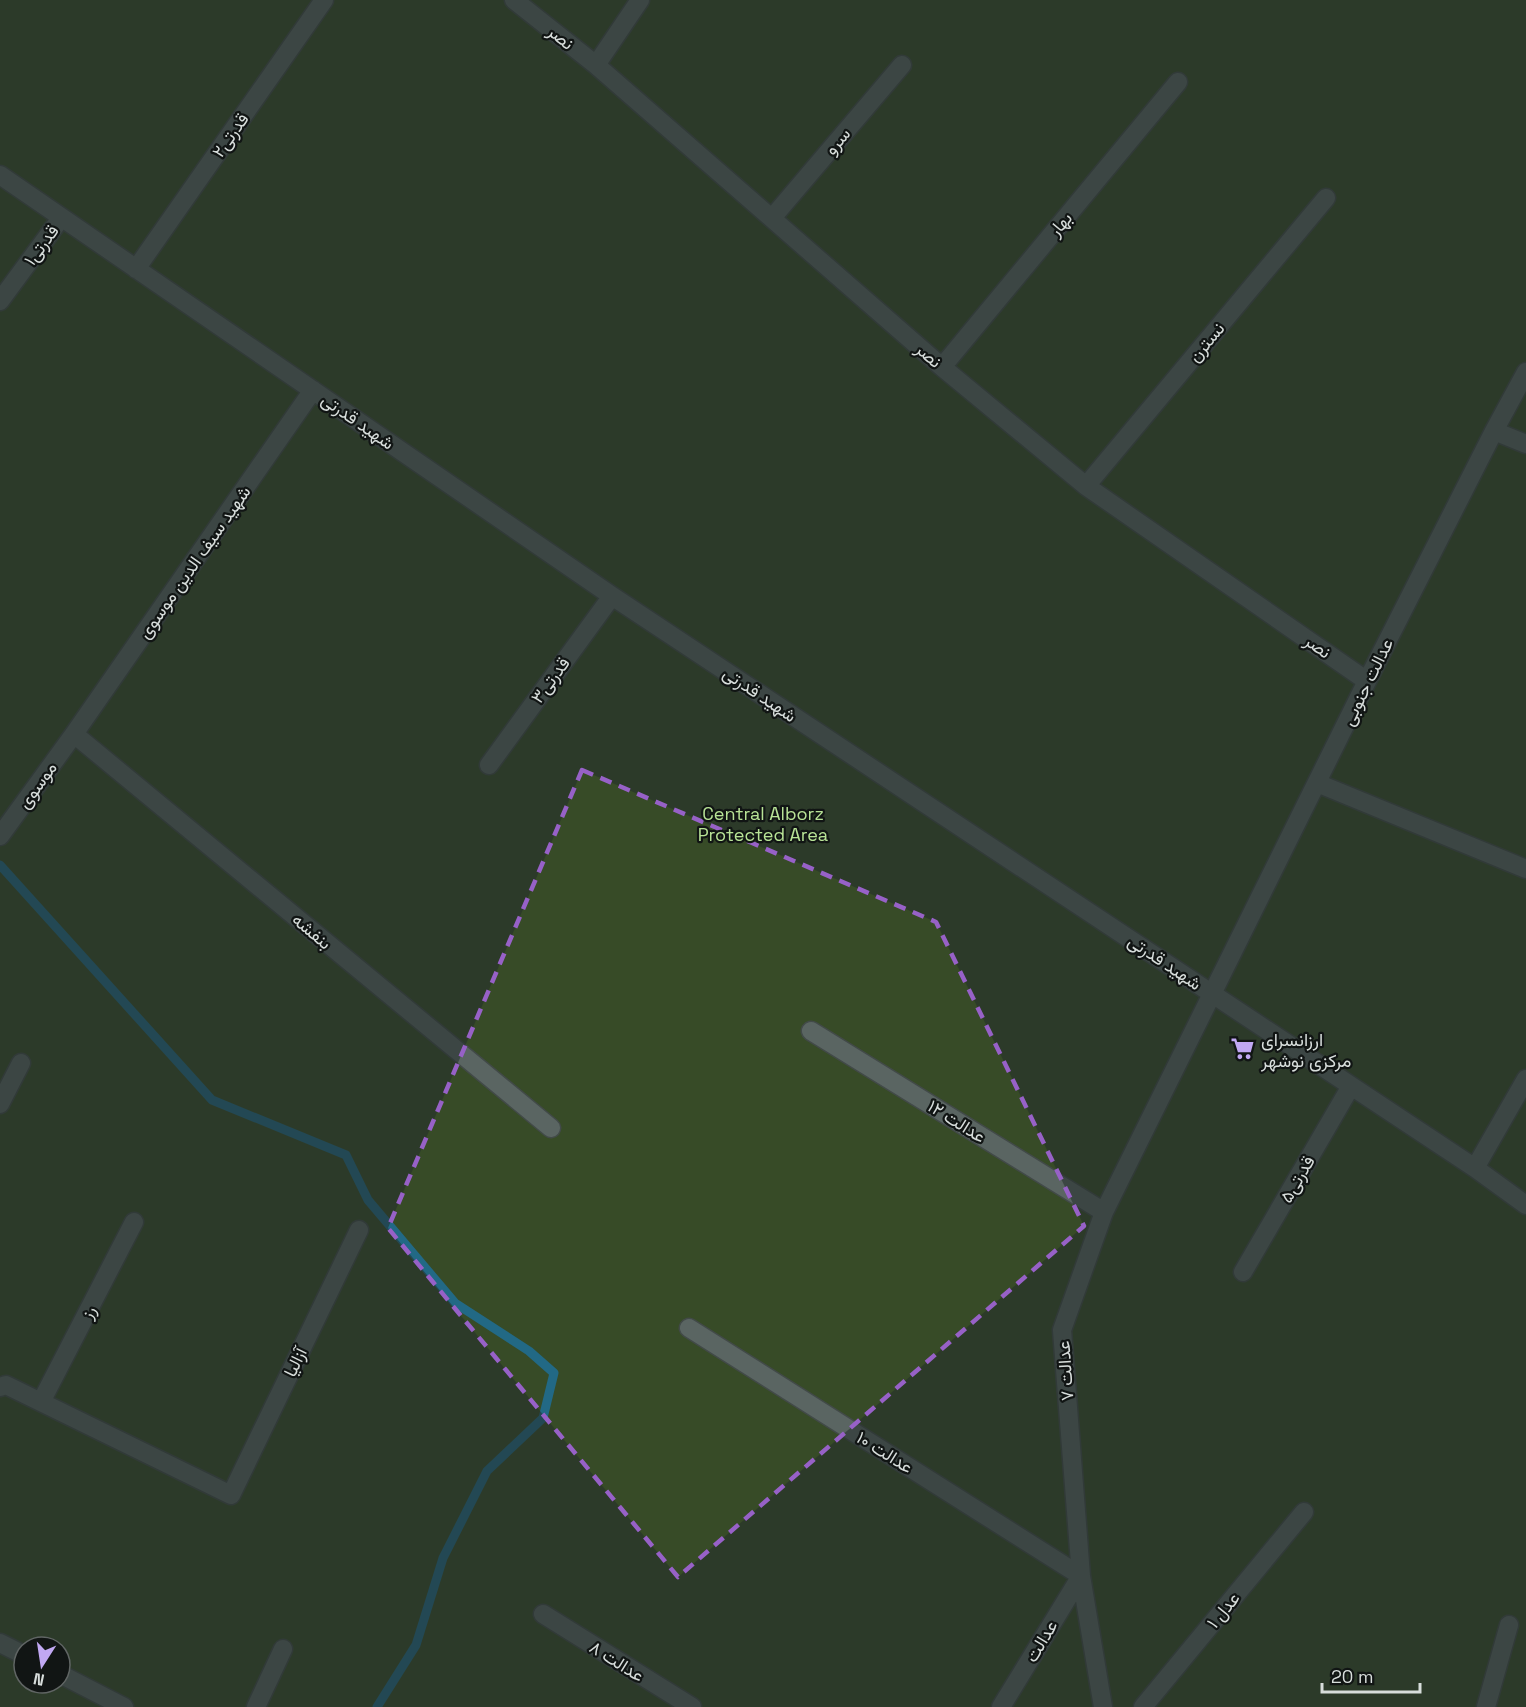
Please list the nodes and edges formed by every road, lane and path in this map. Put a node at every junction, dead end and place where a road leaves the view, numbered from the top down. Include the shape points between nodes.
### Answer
1 (324, 0) edge
2 (514, 0) edge
3 (640, 0) edge
4 (596, 65) junction
5 (902, 65) dead end
6 (1178, 82) dead end
7 (0, 175) edge
8 (1326, 198) dead end
9 (61, 218) junction
10 (772, 218) junction
11 (136, 269) junction
12 (0, 301) edge
13 (942, 367) junction
14 (1526, 372) edge
15 (313, 390) junction
16 (1494, 431) junction
17 (1526, 444) edge
18 (1086, 486) junction
19 (612, 596) junction
20 (1367, 681) junction
21 (74, 734) junction
22 (489, 765) dead end
23 (1317, 783) junction
24 (0, 836) edge
25 (1526, 869) edge
26 (1212, 993) junction
27 (811, 1031) dead end
28 (21, 1062) dead end
29 (1526, 1079) edge
30 (1351, 1086) junction
31 (0, 1104) edge
32 (551, 1128) dead end
33 (1475, 1168) junction
34 (1526, 1205) edge
35 (1104, 1212) junction
36 (134, 1222) dead end
37 (359, 1230) dead end
38 (1243, 1272) dead end
39 (689, 1328) dead end
40 (0, 1388) edge
41 (41, 1402) junction
42 (1304, 1512) dead end
43 (1081, 1576) junction
44 (543, 1614) dead end
45 (1509, 1625) dead end
46 (284, 1649) dead end
47 (72, 1680) edge
48 (124, 1707) edge
49 (256, 1707) edge
50 (692, 1707) edge
51 (1001, 1707) edge
52 (1103, 1707) edge
53 (1143, 1707) edge
54 (1486, 1707) edge

1 - 11 street, قدرتی۲
2 - 4 street, نصر
3 - 4 street
4 - 10 street, نصر
5 - 10 street, سرو
6 - 13 street, بهار
7 - 9 street, شهید قدرتی
8 - 18 street, نسترن
9 - 11 street, شهید قدرتی
9 - 12 street, قدرتی۱
10 - 13 street, نصر
11 - 15 street, شهید قدرتی
13 - 18 street, نصر
14 - 16 street, عدالت جنوبی
15 - 19 street, شهید قدرتی
15 - 21 street, شهید سیف الدین موسوی
16 - 17 street
16 - 20 street, عدالت جنوبی
18 - 20 street, نصر
19 - 22 street, قدرتی۳
19 - 26 street, شهید قدرتی
20 - 23 street, عدالت جنوبی
21 - 24 street, موسوی
21 - 32 street, بنفشه
23 - 25 street
23 - 26 street, عدالت جنوبی
26 - 30 street, شهید قدرتی
26 - 35 street, ۷ عدالت
27 - 35 street, عدالت ۱۲
28 - 31 street
29 - 33 street
30 - 33 street, شهید قدرتی
30 - 38 street, قدرتی۵
33 - 34 street, شهید قدرتی
35 - 43 street, ۷ عدالت via 1062,1330
36 - 41 street, رز
37 - 41 street, آزالیا via 231,1495
39 - 43 street, عدالت ۱۰
40 - 41 street via 6,1385
42 - 53 street, عدل ۱
43 - 51 street, عدالت
43 - 52 street, ۷ عدالت
44 - 50 street, عدالت ۸
45 - 54 street
46 - 49 street
47 - 48 street

